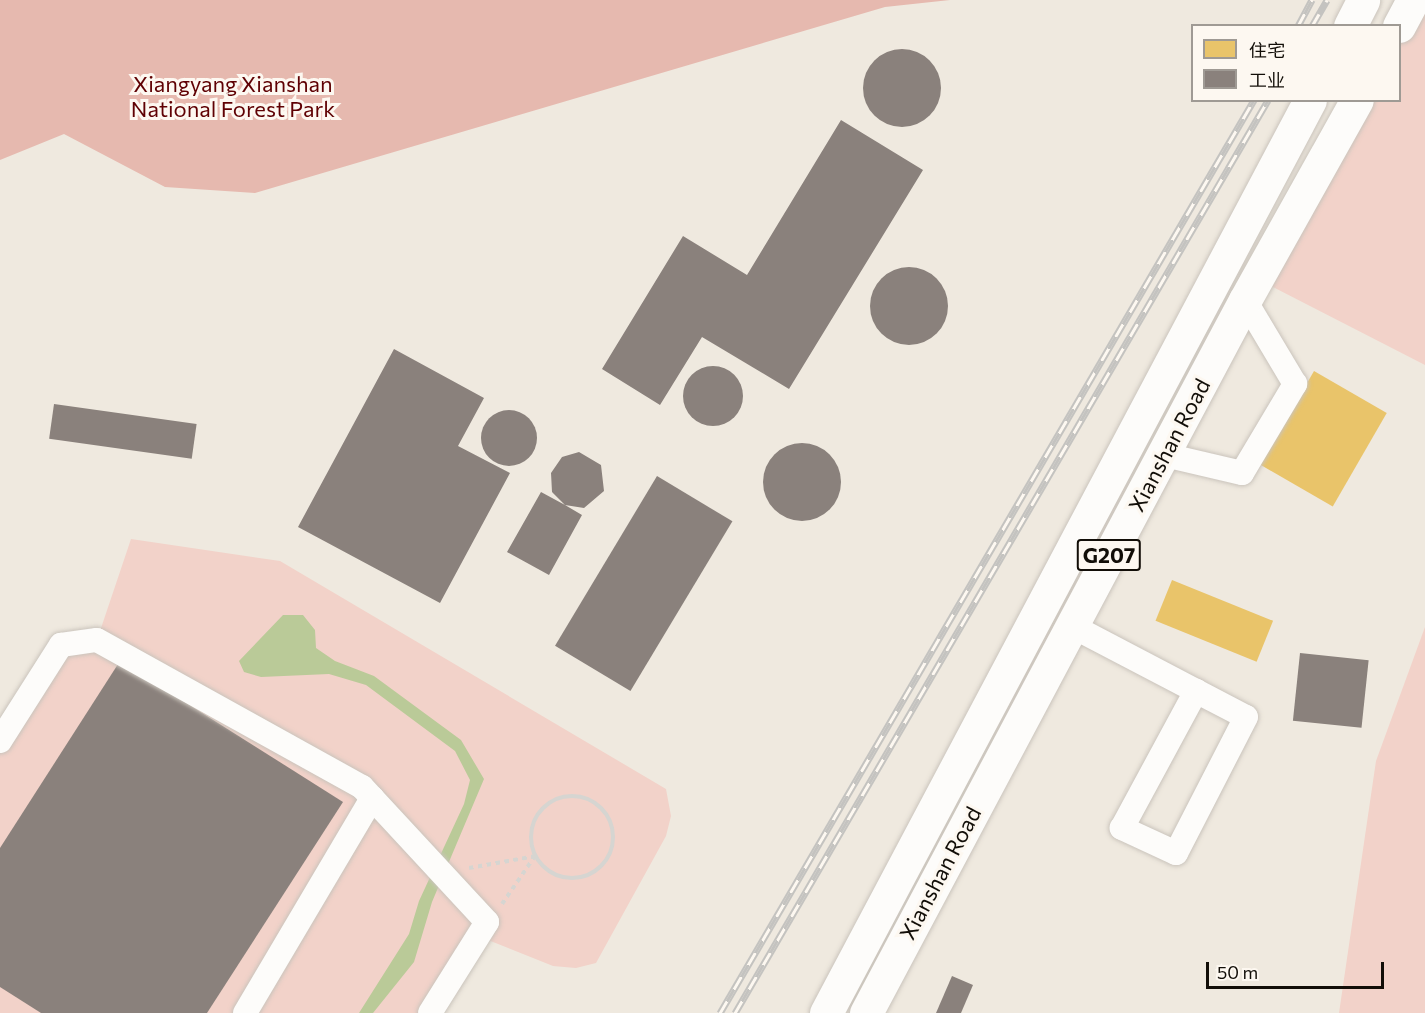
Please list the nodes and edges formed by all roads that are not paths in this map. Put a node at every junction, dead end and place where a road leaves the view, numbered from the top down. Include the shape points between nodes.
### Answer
1 (1363, 0) edge
2 (1413, 0) edge
3 (1351, 24) edge
4 (1400, 24) edge
5 (1309, 102) edge
6 (1356, 102) edge
7 (1245, 300) junction
8 (1165, 455) junction
9 (1071, 625) junction
10 (1196, 691) junction
11 (0, 741) edge
12 (372, 798) junction
13 (245, 1013) edge
14 (430, 1013) edge
15 (826, 1013) edge
16 (866, 1013) edge

1 - 3 highway
2 - 4 highway
5 - 15 highway, Xianshan Road / G207
6 - 7 highway, Xianshan Road / G207
7 - 8 highway, Xianshan Road / G207
7 - 8 lane via 1294,384 1242,473
8 - 9 highway, Xianshan Road / G207
9 - 10 lane
9 - 16 highway, Xianshan Road / G207
10 - 10 lane via 1246,717 1176,853 1122,828
11 - 12 lane via 61,645 97,640 362,787
12 - 13 lane
12 - 14 lane via 487,922

